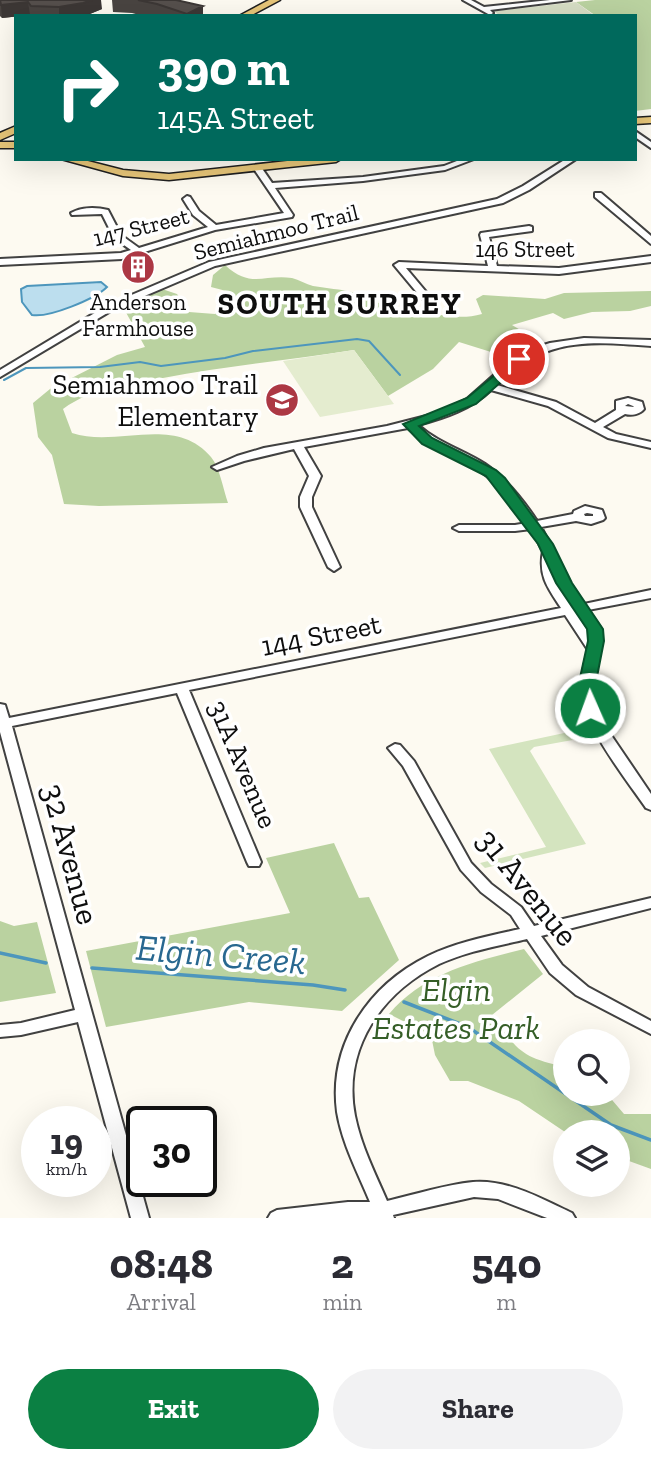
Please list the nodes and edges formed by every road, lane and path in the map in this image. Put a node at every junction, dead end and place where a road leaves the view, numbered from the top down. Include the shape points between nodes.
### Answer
1 (276, 0) edge
2 (287, 0) edge
3 (466, 0) edge
4 (568, 0) edge
5 (485, 9) junction
6 (247, 14) edge
7 (259, 14) edge
8 (491, 14) edge
9 (637, 135) edge
10 (651, 146) edge
11 (74, 161) edge
12 (83, 161) edge
13 (301, 161) edge
14 (320, 161) edge
15 (464, 161) edge
16 (569, 161) edge
17 (254, 169) junction
18 (123, 173) junction
19 (268, 186) junction
20 (598, 195) dead end
21 (187, 199) dead end
22 (75, 213) dead end
23 (289, 215) joint
24 (214, 228) junction
25 (529, 229) dead end
26 (484, 235) joint
27 (651, 241) edge
28 (138, 251) junction
29 (651, 259) edge
30 (0, 262) edge
31 (494, 270) junction
32 (427, 299) dead end
33 (651, 343) edge
34 (0, 374) edge
35 (489, 386) junction
36 (624, 410) dead end
37 (410, 424) junction
38 (594, 428) junction
39 (297, 445) junction
40 (651, 445) edge
41 (217, 467) dead end
42 (578, 517) dead end
43 (532, 525) junction
44 (459, 528) dead end
45 (334, 567) dead end
46 (651, 594) edge
47 (575, 609) junction
48 (181, 687) junction
49 (1, 718) edge
50 (395, 748) dead end
51 (651, 805) edge
52 (254, 862) dead end
53 (651, 903) edge
54 (532, 932) junction
55 (84, 1014) junction
56 (651, 1028) edge
57 (0, 1031) edge
58 (383, 1214) edge
59 (140, 1218) edge
60 (277, 1218) edge
61 (364, 1218) edge
62 (566, 1218) edge

1 - 6 main road
2 - 7 main road
3 - 5 street
4 - 5 street
5 - 8 street
9 - 10 street
11 - 18 main road
12 - 18 main road
13 - 17 main road
14 - 17 main road
15 - 19 street via 363,179
16 - 34 street, Semiahmoo Trail via 500,201 212,264 111,307
17 - 18 main road via 169,177
17 - 19 street via 259,181
19 - 23 street
20 - 27 street
21 - 24 street
22 - 28 street via 105,212 117,236
23 - 24 street, 147 Street
24 - 28 street, 147 Street
25 - 26 street
26 - 31 street
28 - 30 street, 147 Street via 93,259
29 - 31 street, 146 Street via 559,271
31 - 32 street, 146 Street via 399,265
33 - 35 street via 599,341 552,346 519,359
35 - 37 street via 471,401
35 - 38 street via 552,404
36 - 38 street
37 - 39 street
37 - 43 street via 427,441 491,473
38 - 40 street
39 - 41 street
39 - 45 street via 315,476 306,507
42 - 43 street
43 - 44 street
43 - 47 street via 549,551 555,579
46 - 47 street, 144 Street
47 - 48 street, 144 Street
47 - 51 street via 594,650 587,687 590,708
48 - 49 street, 144 Street
48 - 52 street, 31A Avenue
49 - 55 street, 32 Avenue
50 - 54 street, 31 Avenue via 410,764 475,877 516,911
53 - 54 street
54 - 56 street, 31 Avenue via 546,957 568,981
54 - 58 street via 435,959 398,981 369,1010 348,1053 343,1085 354,1140
55 - 57 street
55 - 59 street, 32 Avenue
58 - 60 street via 348,1210
58 - 61 street
58 - 62 street via 474,1189 509,1195

